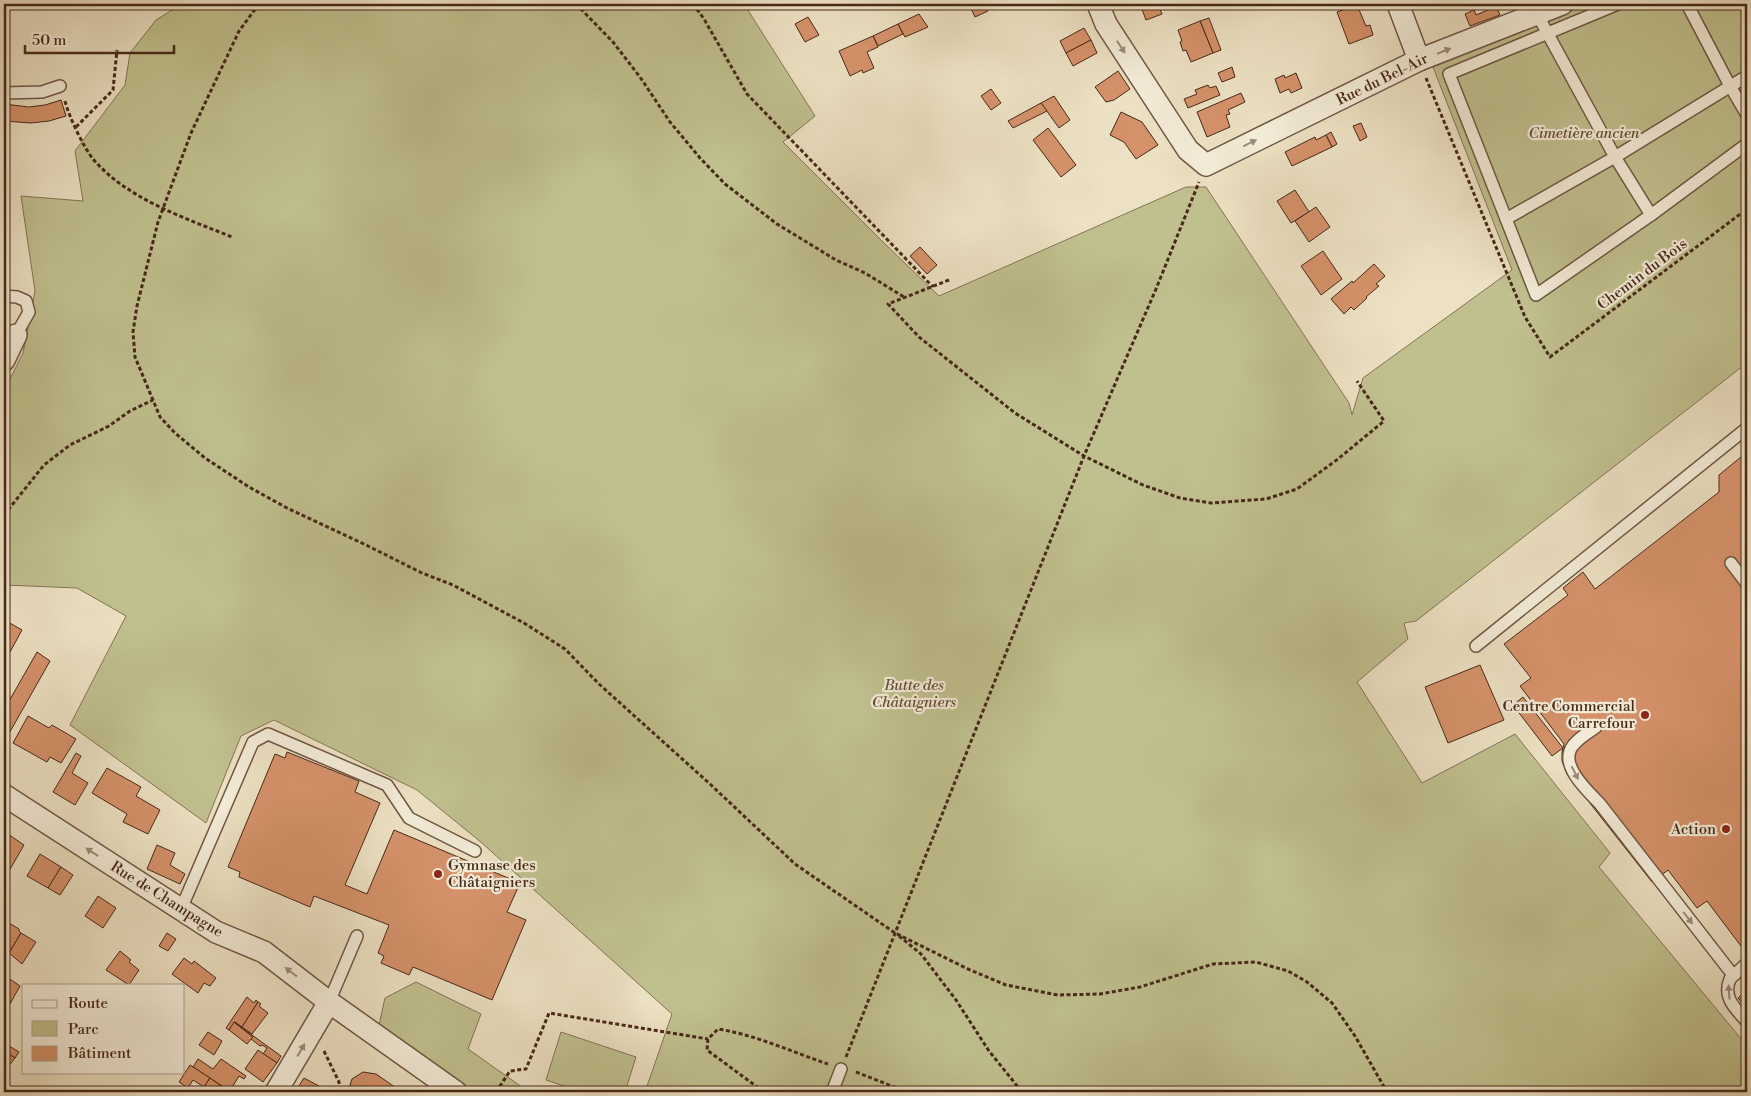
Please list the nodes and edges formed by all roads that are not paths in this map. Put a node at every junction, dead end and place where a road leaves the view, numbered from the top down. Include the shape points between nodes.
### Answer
1 (1098, 4) edge
2 (1398, 4) edge
3 (1562, 4) edge
4 (1618, 4) edge
5 (1687, 4) edge
6 (1537, 14) junction
7 (1547, 32) junction
8 (1419, 60) junction
9 (1747, 76) edge
10 (60, 86) road end
11 (1730, 86) junction
12 (4, 92) edge
13 (1747, 115) edge
14 (1747, 144) edge
15 (1615, 157) junction
16 (1651, 215) junction
17 (1506, 220) junction
18 (4, 296) edge
19 (16, 335) joint
20 (4, 360) edge
21 (1747, 428) edge
22 (1731, 564) dead end
23 (1747, 584) edge
24 (1476, 646) dead end
25 (1592, 730) dead end
26 (4, 795) edge
27 (475, 851) dead end
28 (181, 909) junction
29 (356, 936) dead end
30 (1747, 963) edge
31 (1733, 975) junction
32 (330, 1002) junction
33 (1747, 1022) edge
34 (841, 1069) road end
35 (276, 1092) edge
36 (456, 1092) edge
37 (832, 1092) edge

1 -> 8 street, Rue du Bel-Air via 1106,24 1188,150 1206,165
2 - 8 street
3 - 6 street, Rue du Bel-Air
4 - 7 lane
5 - 11 lane
6 - 7 lane
8 -> 6 street, Rue du Bel-Air
7 - 15 lane
7 - 17 lane via 1449,74
9 - 11 lane
10 - 12 lane via 42,92
11 - 13 lane
11 - 15 lane
14 - 16 lane
15 - 16 lane
15 - 17 lane
16 - 17 lane via 1536,295
18 - 19 lane via 26,300 29,312
19 - 20 street
21 - 24 lane
22 - 23 lane
25 -> 31 lane via 1570,751 1569,764 1579,781
28 -> 26 street, Rue de Champagne
27 - 28 lane via 410,818 387,785 268,734 253,742
32 -> 28 street, Rue de Champagne via 264,952 216,932
29 - 32 lane
30 - 31 lane
33 -> 31 lane via 1727,996
35 -> 32 street
32 - 36 street, Rue de Champagne
34 - 37 lane

